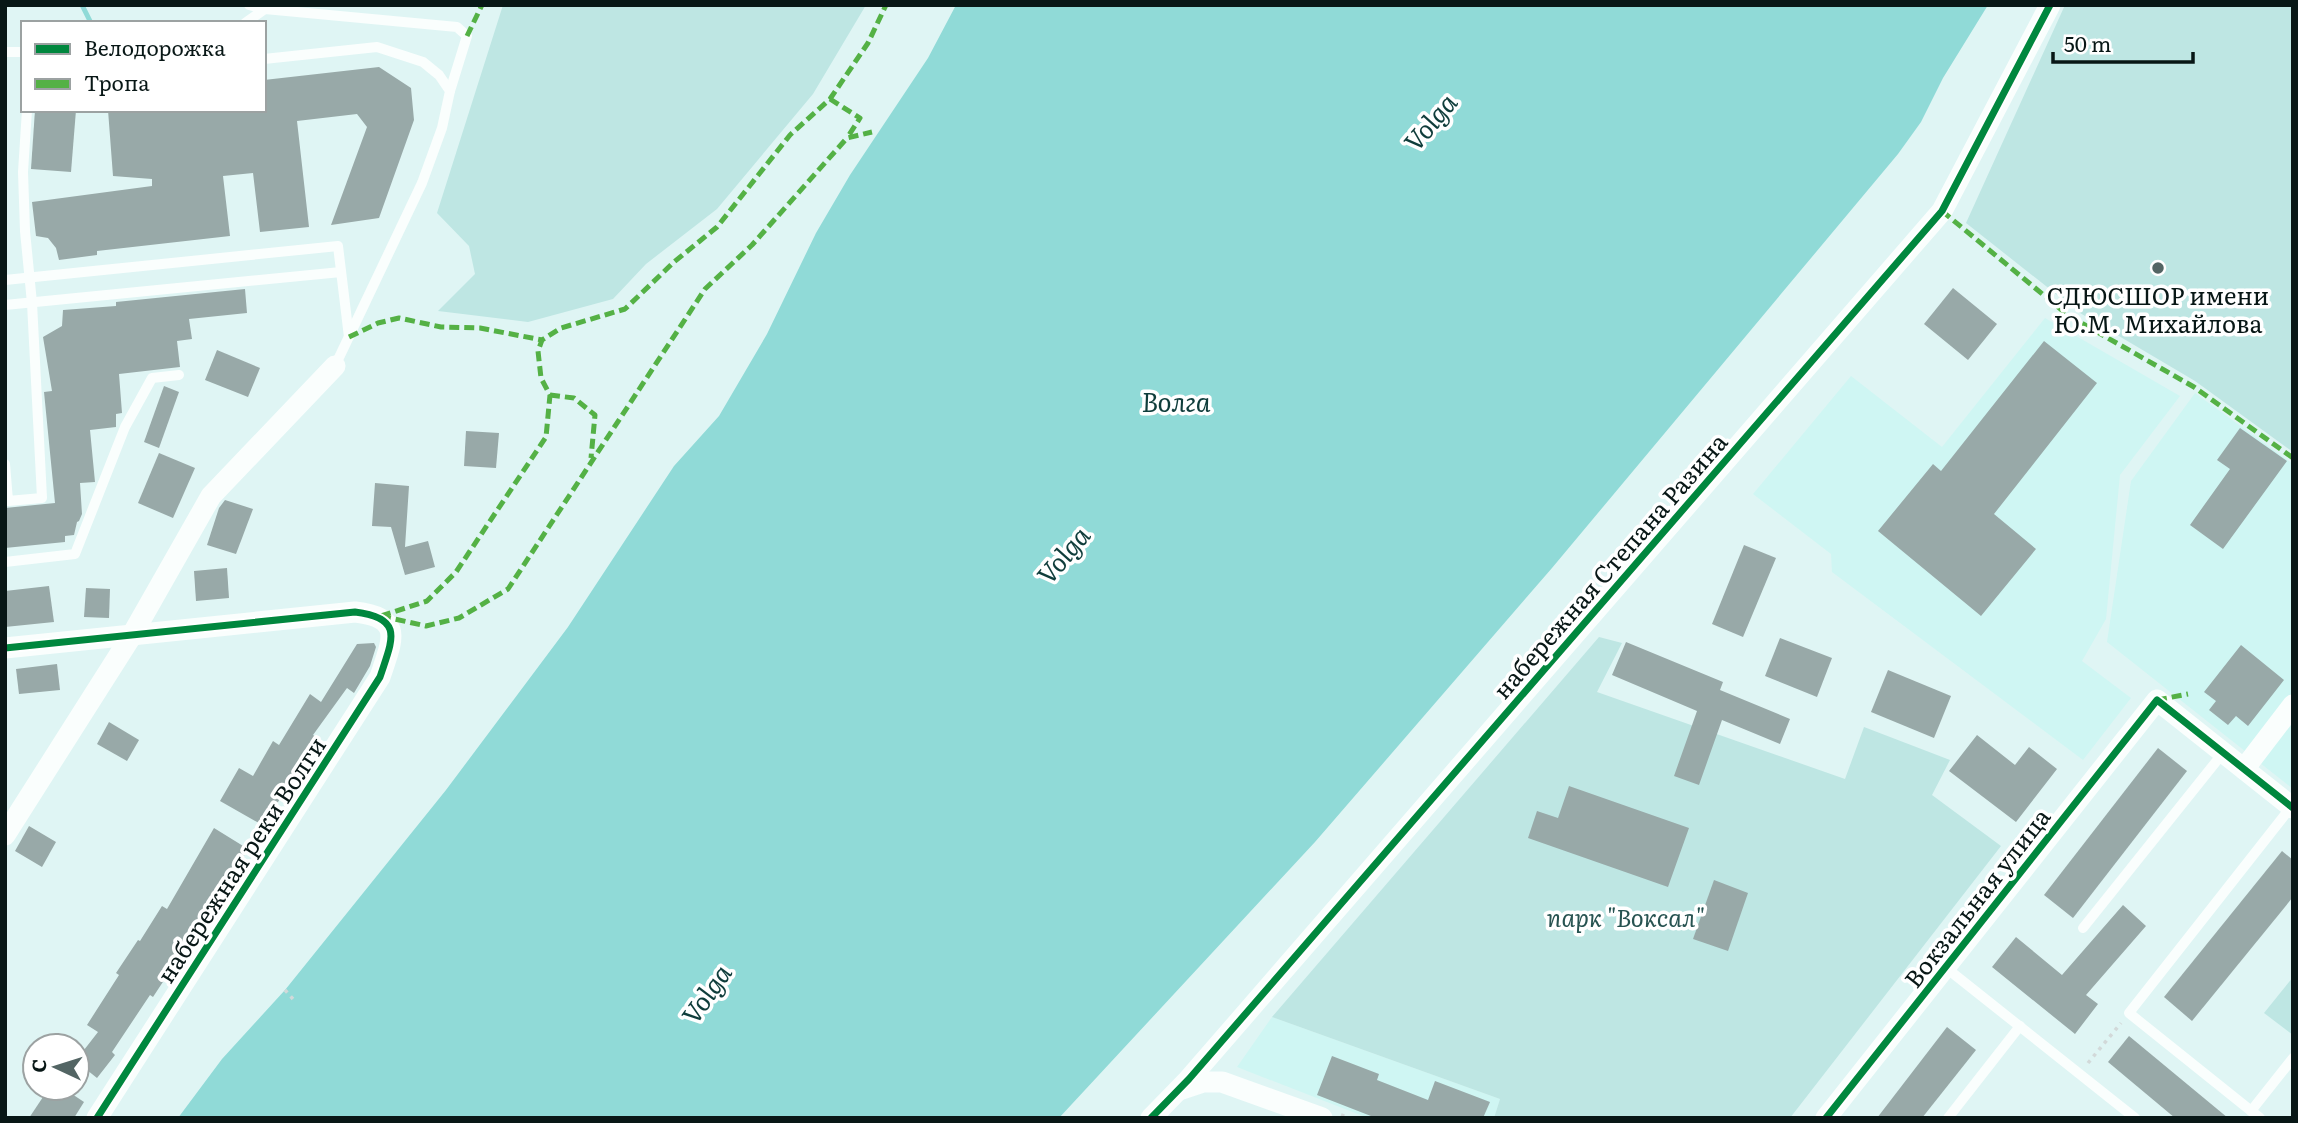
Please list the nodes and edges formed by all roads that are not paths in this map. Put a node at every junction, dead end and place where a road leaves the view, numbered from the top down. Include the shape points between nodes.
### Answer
1 (249, 5) edge
2 (2050, 5) edge
3 (265, 9) junction
4 (248, 21) edge
5 (266, 59) edge
6 (450, 91) junction
7 (27, 112) edge
8 (341, 272) junction
9 (28, 277) junction
10 (5, 280) edge
11 (32, 303) junction
12 (5, 306) edge
13 (349, 337) junction
14 (335, 366) joint
15 (179, 375) dead end
16 (5, 464) edge
17 (5, 562) edge
18 (132, 635) junction
19 (5, 648) edge
20 (2293, 705) edge
21 (2223, 753) junction
22 (2244, 769) junction
23 (2292, 808) edge
24 (5, 835) edge
25 (2083, 928) dead end
26 (1945, 967) junction
27 (2020, 1026) junction
28 (2293, 1058) edge
29 (1174, 1094) junction
30 (2255, 1114) edge
31 (97, 1118) edge
32 (1151, 1118) edge
33 (1166, 1118) edge
34 (1322, 1118) edge
35 (1826, 1118) edge
36 (1948, 1118) edge
37 (2135, 1118) edge

1 - 3 lane
2 - 29 street, набережная Степана Разина via 1942,211
3 - 4 lane
3 - 6 lane via 457,27 467,36
5 - 6 lane via 377,47 423,62
6 - 13 lane via 422,183
7 - 9 lane via 23,172
8 - 9 lane via 338,246
8 - 11 lane
8 - 13 lane
9 - 10 lane
9 - 11 lane
11 - 12 lane
11 - 16 lane via 42,498 8,501
13 - 14 lane
14 - 18 street via 211,496
15 - 17 lane via 152,378 125,427 75,554
18 - 19 street
18 - 24 street
18 - 31 street, набережная реки Волги via 355,612 381,616 391,636 380,677
20 - 22 street
21 - 22 street
21 - 25 lane
21 - 26 street, Вокзальная улица via 2157,700
22 - 23 street
23 - 30 lane via 2129,1013
26 - 27 lane
26 - 35 street, Вокзальная улица
27 - 36 lane
27 - 37 lane
28 - 30 lane
29 - 32 street, набережная Степана Разина
29 - 33 street
29 - 34 street via 1197,1083 1222,1082

